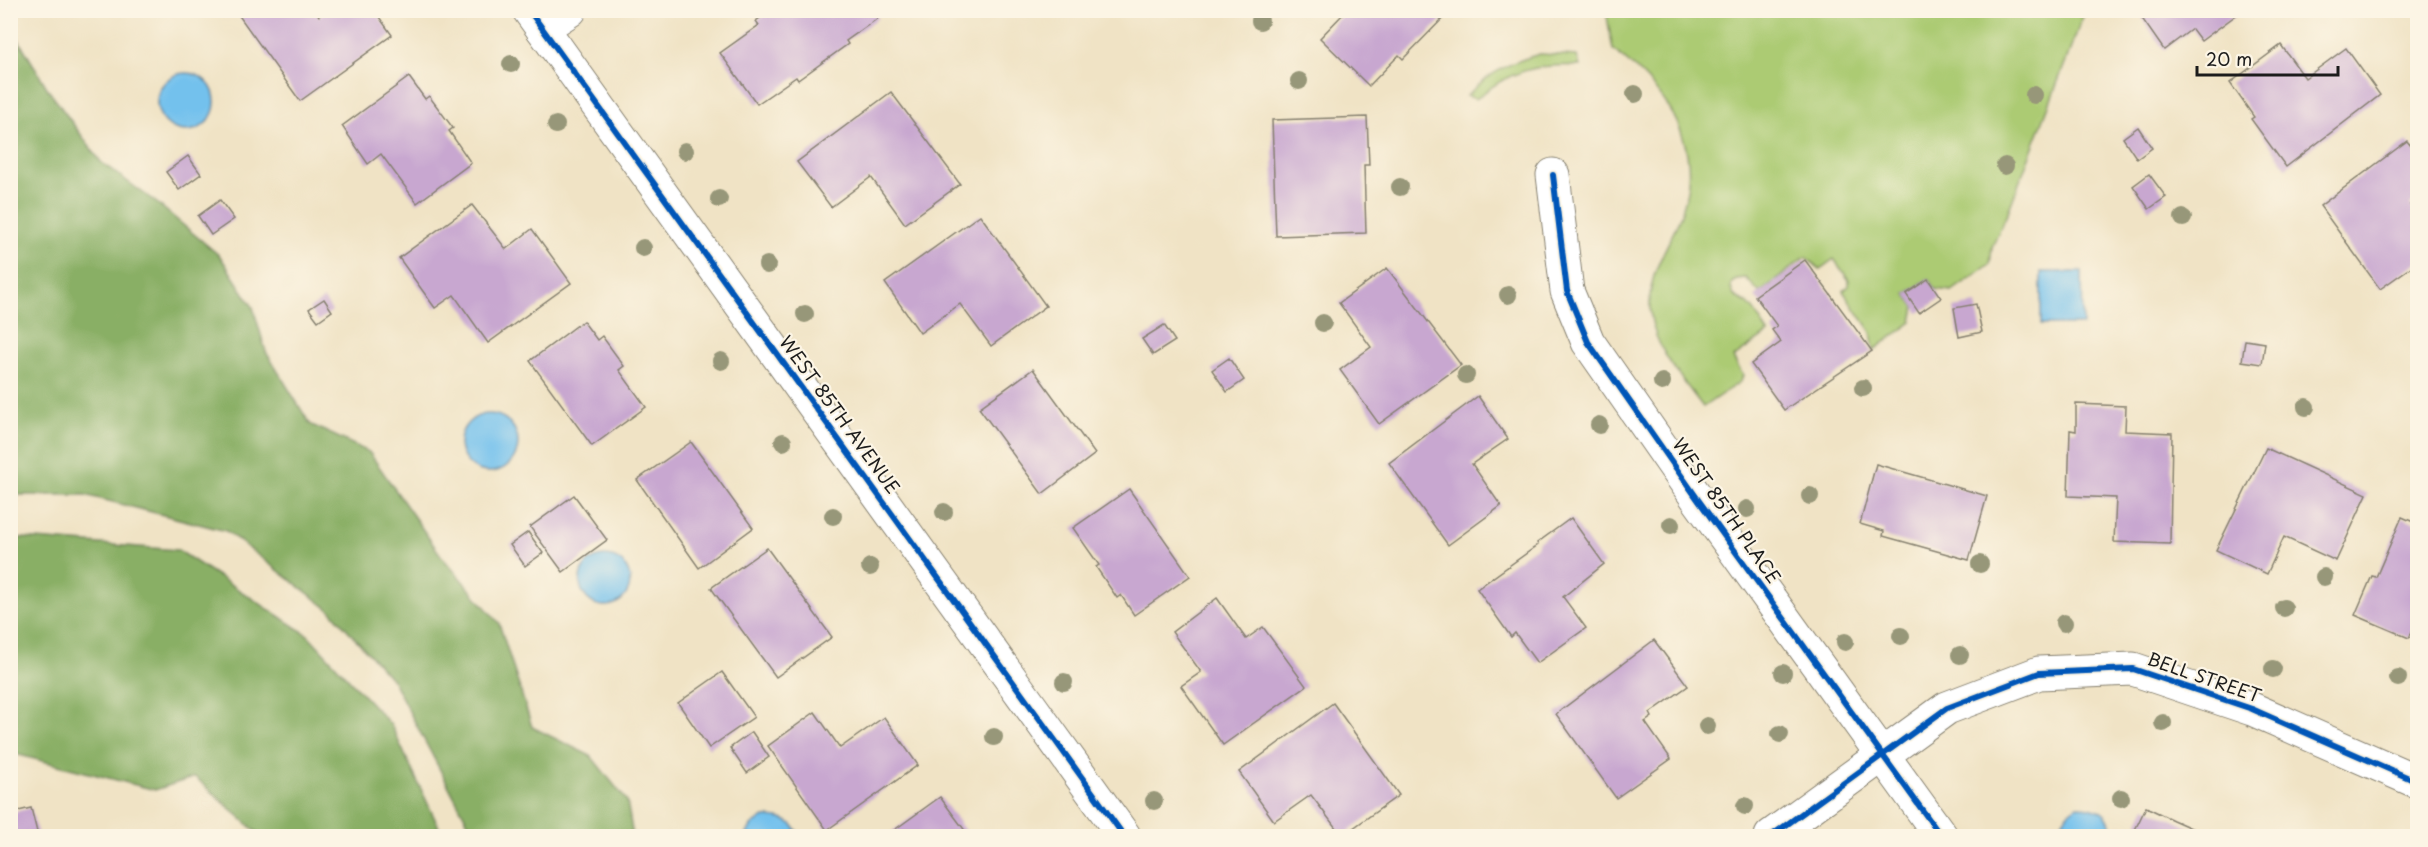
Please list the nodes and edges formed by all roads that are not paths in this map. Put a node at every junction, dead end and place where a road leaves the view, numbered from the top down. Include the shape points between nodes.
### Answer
1 (570, 10) edge
2 (536, 19) edge
3 (1553, 175) dead end
4 (1881, 756) junction
5 (2418, 782) edge
6 (1124, 837) edge
7 (1771, 837) edge
8 (1941, 837) edge

1 - 2 street
2 - 6 street, WEST 85TH AVENUE
3 - 4 street, WEST 85TH PLACE via 1567,291 1588,342
4 - 5 street, BELL STREET via 1947,708 2039,673 2133,669 2252,709
4 - 7 street, BELL STREET
4 - 8 street, WEST 85TH PLACE

